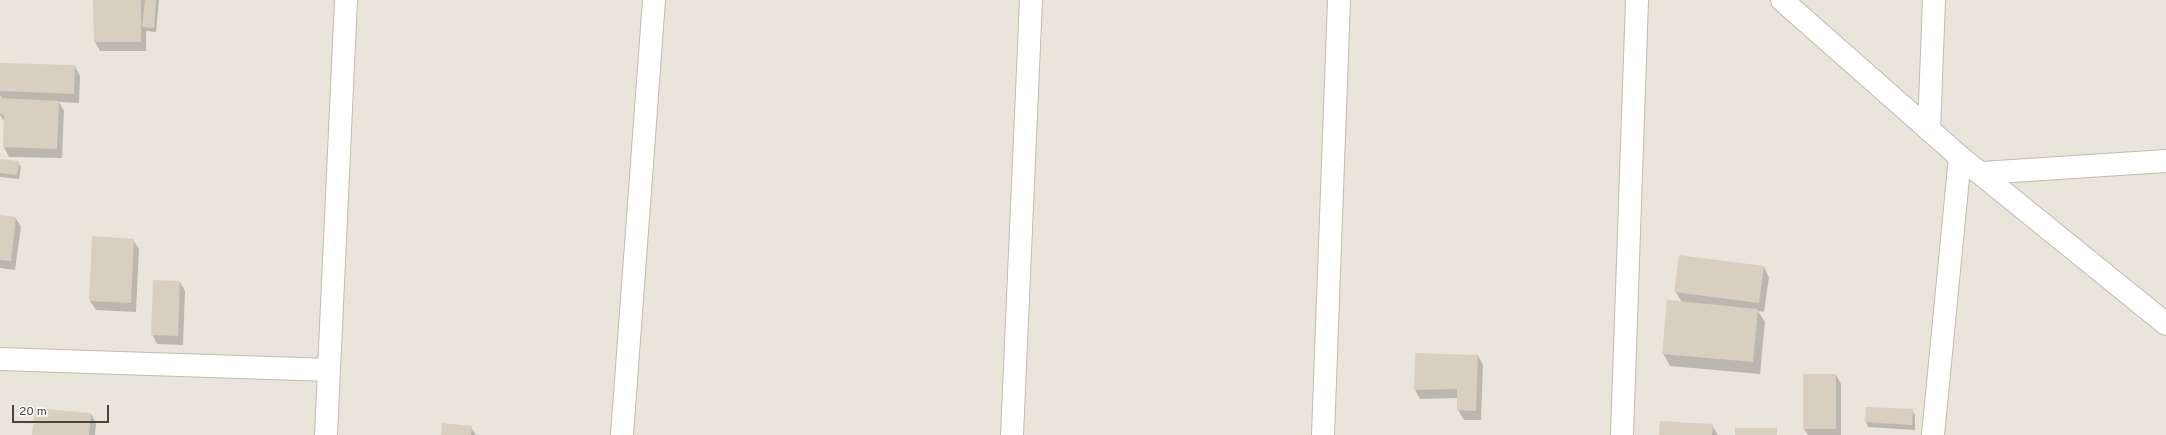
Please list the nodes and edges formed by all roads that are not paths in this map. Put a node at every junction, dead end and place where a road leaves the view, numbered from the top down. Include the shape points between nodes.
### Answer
1 (346, 0) edge
2 (654, 0) edge
3 (1031, 0) edge
4 (1339, 0) edge
5 (1637, 0) edge
6 (1782, 0) edge
7 (1934, 0) edge
8 (1929, 130) junction
9 (1960, 157) junction
10 (2166, 161) edge
11 (1982, 174) junction
12 (2166, 324) edge
13 (0, 359) edge
14 (329, 370) junction
15 (326, 435) edge
16 (622, 435) edge
17 (1012, 435) edge
18 (1323, 435) edge
19 (1622, 435) edge
20 (1933, 435) edge

1 - 14 street
2 - 16 street
3 - 17 street
4 - 18 street
5 - 19 street
6 - 8 street
7 - 8 street
8 - 9 street
9 - 11 street
9 - 20 street
10 - 11 street
11 - 12 street
13 - 14 street
14 - 15 street

